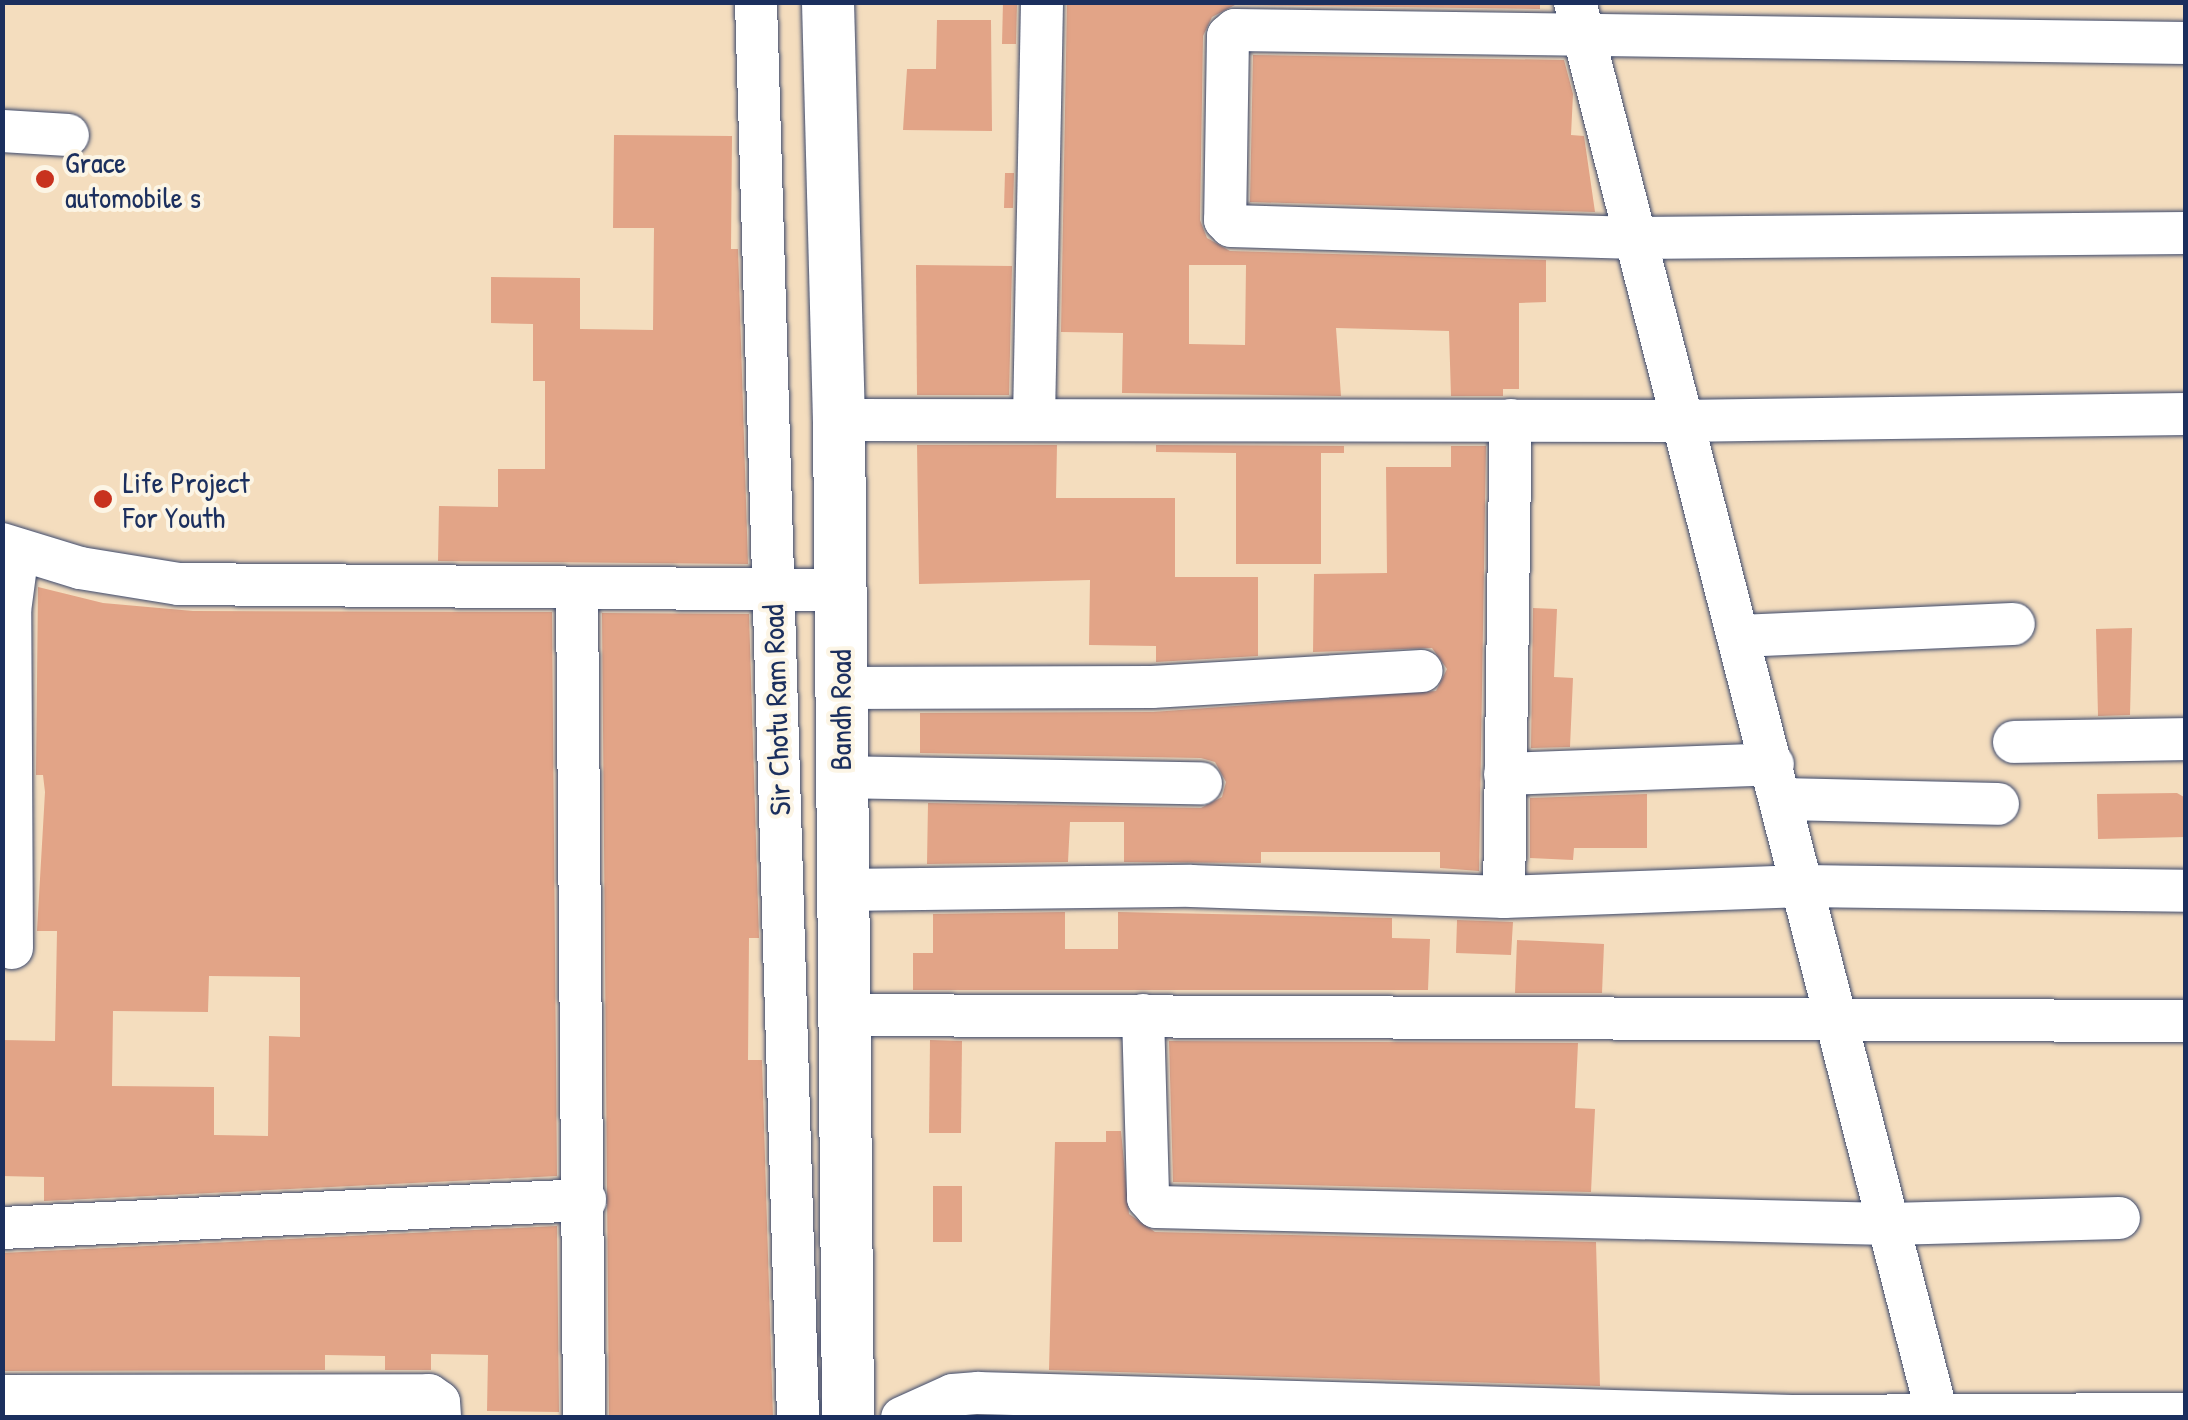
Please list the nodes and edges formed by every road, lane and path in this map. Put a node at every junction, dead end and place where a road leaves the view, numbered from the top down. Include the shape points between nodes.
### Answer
1 (756, 2) edge
2 (828, 2) edge
3 (1042, 2) edge
4 (1578, 18) edge
5 (2186, 43) edge
6 (2, 131) edge
7 (68, 134) dead end
8 (2186, 233) edge
9 (1636, 238) junction
10 (2186, 414) edge
11 (1034, 419) junction
12 (839, 420) junction
13 (1512, 420) junction
14 (1678, 421) junction
15 (10, 547) edge
16 (839, 590) junction
17 (772, 591) junction
18 (577, 592) junction
19 (2014, 624) dead end
20 (1738, 636) junction
21 (1422, 671) dead end
22 (840, 688) junction
23 (2186, 740) edge
24 (2014, 742) dead end
25 (1505, 774) junction
26 (840, 777) junction
27 (1201, 782) dead end
28 (1778, 782) junction
29 (1998, 804) dead end
30 (1802, 886) junction
31 (840, 890) junction
32 (2186, 891) edge
33 (1504, 896) junction
34 (12, 948) dead end
35 (841, 1015) junction
36 (1143, 1015) junction
37 (2186, 1020) edge
38 (1836, 1022) junction
39 (585, 1200) junction
40 (2118, 1218) dead end
41 (1889, 1224) junction
42 (2, 1228) edge
43 (2, 1396) edge
44 (1488, 1413) edge
45 (2186, 1414) edge
46 (1938, 1416) edge
47 (440, 1418) edge
48 (584, 1418) edge
49 (798, 1418) edge
50 (848, 1418) edge
51 (902, 1418) edge

1 - 17 street, Sir Chotu Ram Road
2 - 12 street, Bandh Road
3 - 11 street
4 - 5 street
4 - 9 street
4 - 9 street via 1231,32 1226,223
6 - 7 street
8 - 9 street
9 - 14 street
10 - 14 street
11 - 12 street
11 - 13 street
12 - 16 street, Bandh Road
13 - 14 street
13 - 25 street
14 - 20 street
15 - 18 street via 179,584
15 - 34 street
16 - 17 street
16 - 22 street, Bandh Road
17 - 18 street
17 - 49 street, Sir Chotu Ram Road
18 - 39 street
19 - 20 street
20 - 28 street
21 - 22 street via 1152,686
22 - 26 street, Bandh Road
23 - 24 street
25 - 28 street
25 - 33 street
26 - 27 street
26 - 31 street, Bandh Road
28 - 29 street
28 - 30 street
30 - 32 street
30 - 33 street
30 - 38 street
31 - 33 street via 1190,886
31 - 35 street, Bandh Road
35 - 36 street
35 - 50 street, Bandh Road
36 - 38 street
36 - 41 street via 1148,1198 1156,1207
37 - 38 street
38 - 41 street
39 - 42 street
39 - 48 street
40 - 41 street
41 - 46 street
43 - 47 street via 429,1394 440,1402
44 - 46 street
44 - 51 street via 978,1393 953,1395
45 - 46 street

